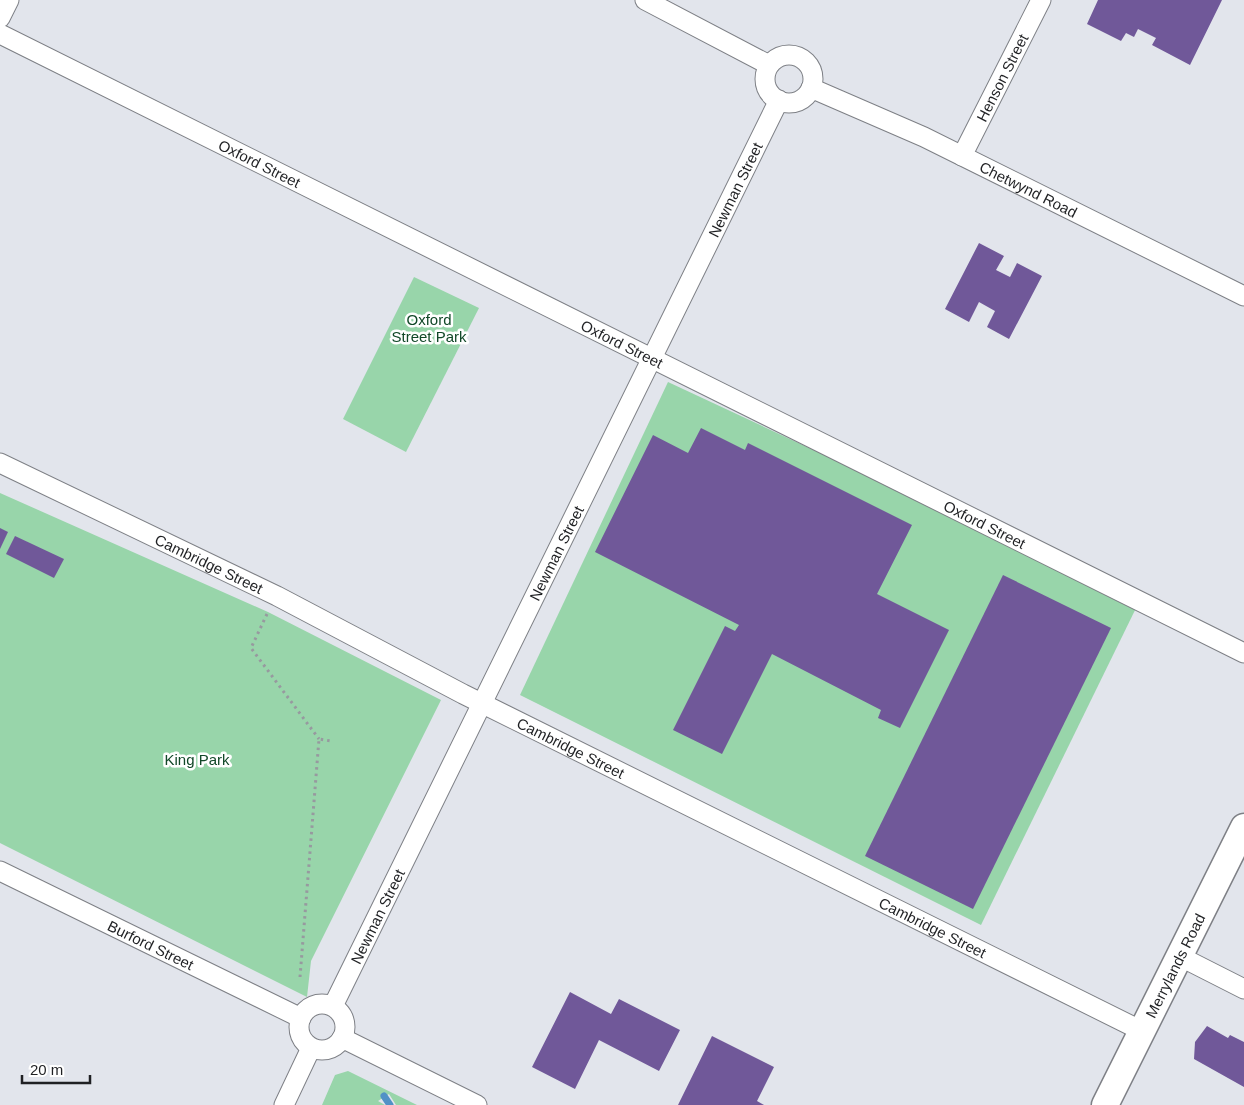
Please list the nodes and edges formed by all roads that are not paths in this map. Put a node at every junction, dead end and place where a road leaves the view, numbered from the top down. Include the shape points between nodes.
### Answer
1 (9, 0) edge
2 (645, 0) edge
3 (1041, 0) edge
4 (0, 18) edge
5 (0, 34) edge
6 (769, 65) junction
7 (811, 88) junction
8 (779, 100) junction
9 (962, 156) junction
10 (1244, 296) edge
11 (651, 358) junction
12 (0, 463) edge
13 (1244, 653) edge
14 (482, 703) junction
15 (1244, 827) edge
16 (0, 871) edge
17 (1180, 956) junction
18 (1244, 989) edge
19 (333, 1006) junction
20 (300, 1018) junction
21 (1142, 1031) junction
22 (342, 1038) junction
23 (311, 1048) junction
24 (284, 1105) edge
25 (476, 1105) edge
26 (1106, 1105) edge

1 - 4 street
2 - 6 street
3 - 9 street, Henson Street
5 - 11 street, Oxford Street
6 - 7 street via 775,59 790,54 804,60 812,73
6 - 8 street via 766,85
7 - 8 street via 801,100
7 - 9 street, Chetwynd Road via 902,126
8 - 11 street, Newman Street
9 - 10 street, Chetwynd Road
11 - 13 street, Oxford Street
11 - 14 street, Newman Street
12 - 14 street, Cambridge Street via 277,596
14 - 19 street, Newman Street
14 - 21 street, Cambridge Street
15 - 17 main road, Merrylands Road
16 - 20 street, Burford Street
17 - 18 street
17 - 21 main road, Merrylands Road
19 - 20 street via 318,1004
19 - 22 street via 343,1017 345,1031
20 - 23 street via 301,1038
21 - 26 main road, Merrylands Road
22 - 23 street via 332,1048
22 - 25 street
23 - 24 street

